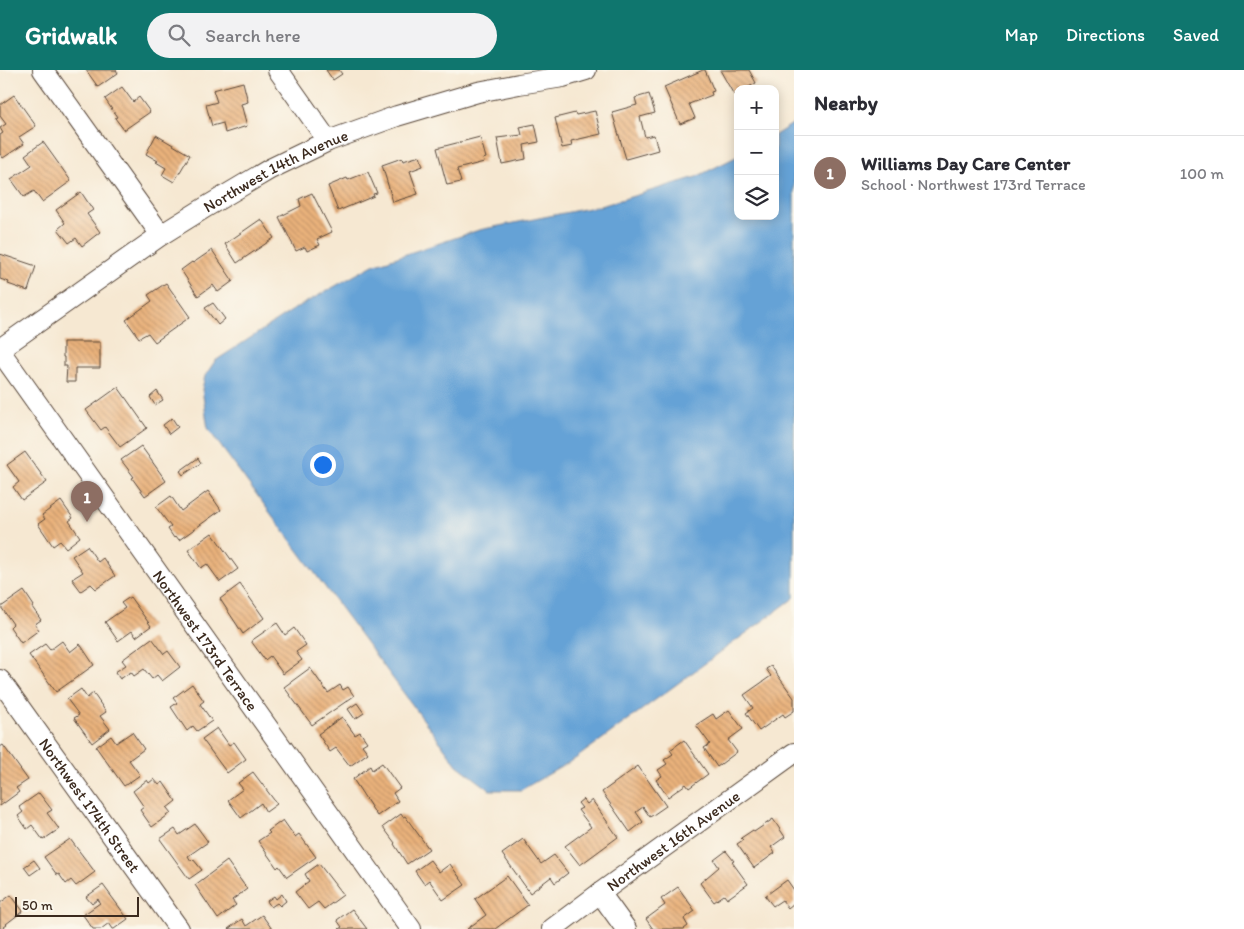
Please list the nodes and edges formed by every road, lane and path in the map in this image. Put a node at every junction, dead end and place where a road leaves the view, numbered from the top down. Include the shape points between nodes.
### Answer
1 (43, 70) edge
2 (278, 70) edge
3 (586, 70) edge
4 (516, 77) edge
5 (328, 141) junction
6 (161, 236) junction
7 (0, 350) edge
8 (0, 680) edge
9 (794, 753) edge
10 (600, 893) junction
11 (179, 929) edge
12 (411, 929) edge
13 (552, 929) edge
14 (626, 929) edge

1 - 6 street
2 - 5 street
3 - 4 street, Northwest 14th Avenue via 564,77
4 - 5 street, Northwest 14th Avenue
5 - 6 street, Northwest 14th Avenue via 270,168
6 - 7 street, Northwest 14th Avenue
7 - 12 street, Northwest 173rd Terrace
8 - 11 street, Northwest 174th Street
9 - 10 street, Northwest 16th Avenue
10 - 13 street, Northwest 16th Avenue
10 - 14 street

